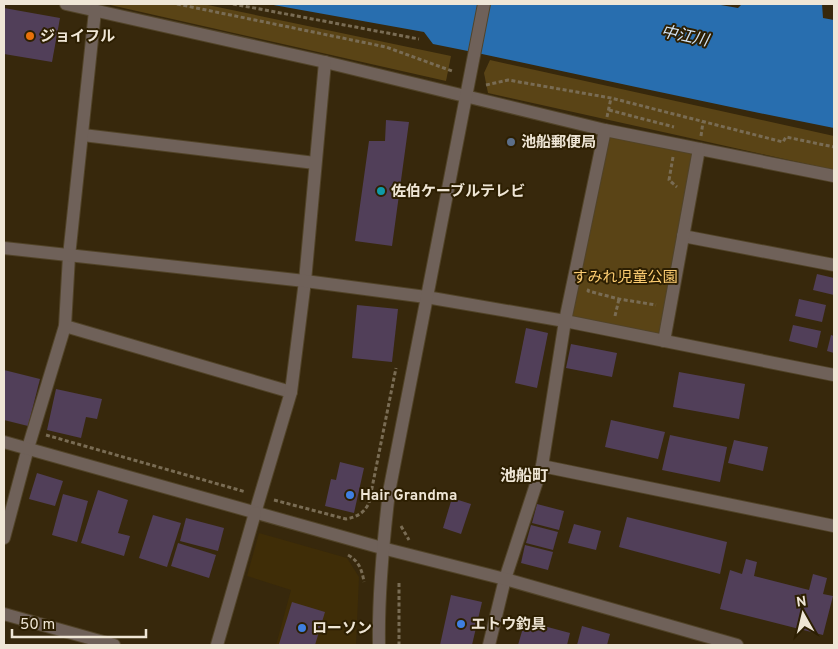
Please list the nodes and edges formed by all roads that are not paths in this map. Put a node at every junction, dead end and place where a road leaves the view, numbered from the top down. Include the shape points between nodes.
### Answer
1 (66, 4) edge
2 (484, 4) edge
3 (95, 11) junction
4 (324, 62) junction
5 (466, 95) junction
6 (605, 130) junction
7 (83, 135) junction
8 (699, 149) junction
9 (316, 163) junction
10 (834, 176) edge
11 (683, 236) junction
12 (4, 248) edge
13 (69, 256) junction
14 (834, 266) edge
15 (305, 281) junction
16 (426, 297) junction
17 (565, 322) junction
18 (65, 326) junction
19 (664, 341) junction
20 (834, 375) edge
21 (291, 392) junction
22 (4, 442) edge
23 (28, 448) junction
24 (542, 466) junction
25 (255, 513) junction
26 (834, 526) edge
27 (4, 538) edge
28 (382, 548) junction
29 (505, 579) junction
30 (4, 614) edge
31 (114, 645) edge
32 (217, 645) edge
33 (379, 645) edge
34 (489, 645) edge
35 (737, 645) edge

1 - 3 street
2 - 5 street
3 - 4 street
3 - 7 street
4 - 5 street
4 - 9 street
5 - 6 street
5 - 16 street
6 - 8 street
6 - 17 street
7 - 9 street
7 - 13 street
8 - 10 street
8 - 11 street
9 - 15 street
11 - 14 street
11 - 19 street
12 - 13 street
13 - 15 street
13 - 18 street
15 - 16 street
15 - 21 street
16 - 17 street
16 - 28 street via 389,492
17 - 19 street
17 - 24 street
18 - 21 street
18 - 23 street
19 - 20 street
21 - 25 street
22 - 23 street
23 - 25 street
23 - 27 street
24 - 26 street
24 - 29 street
25 - 28 street
25 - 32 street
28 - 29 street
28 - 33 street
29 - 34 street
29 - 35 street
30 - 31 street

